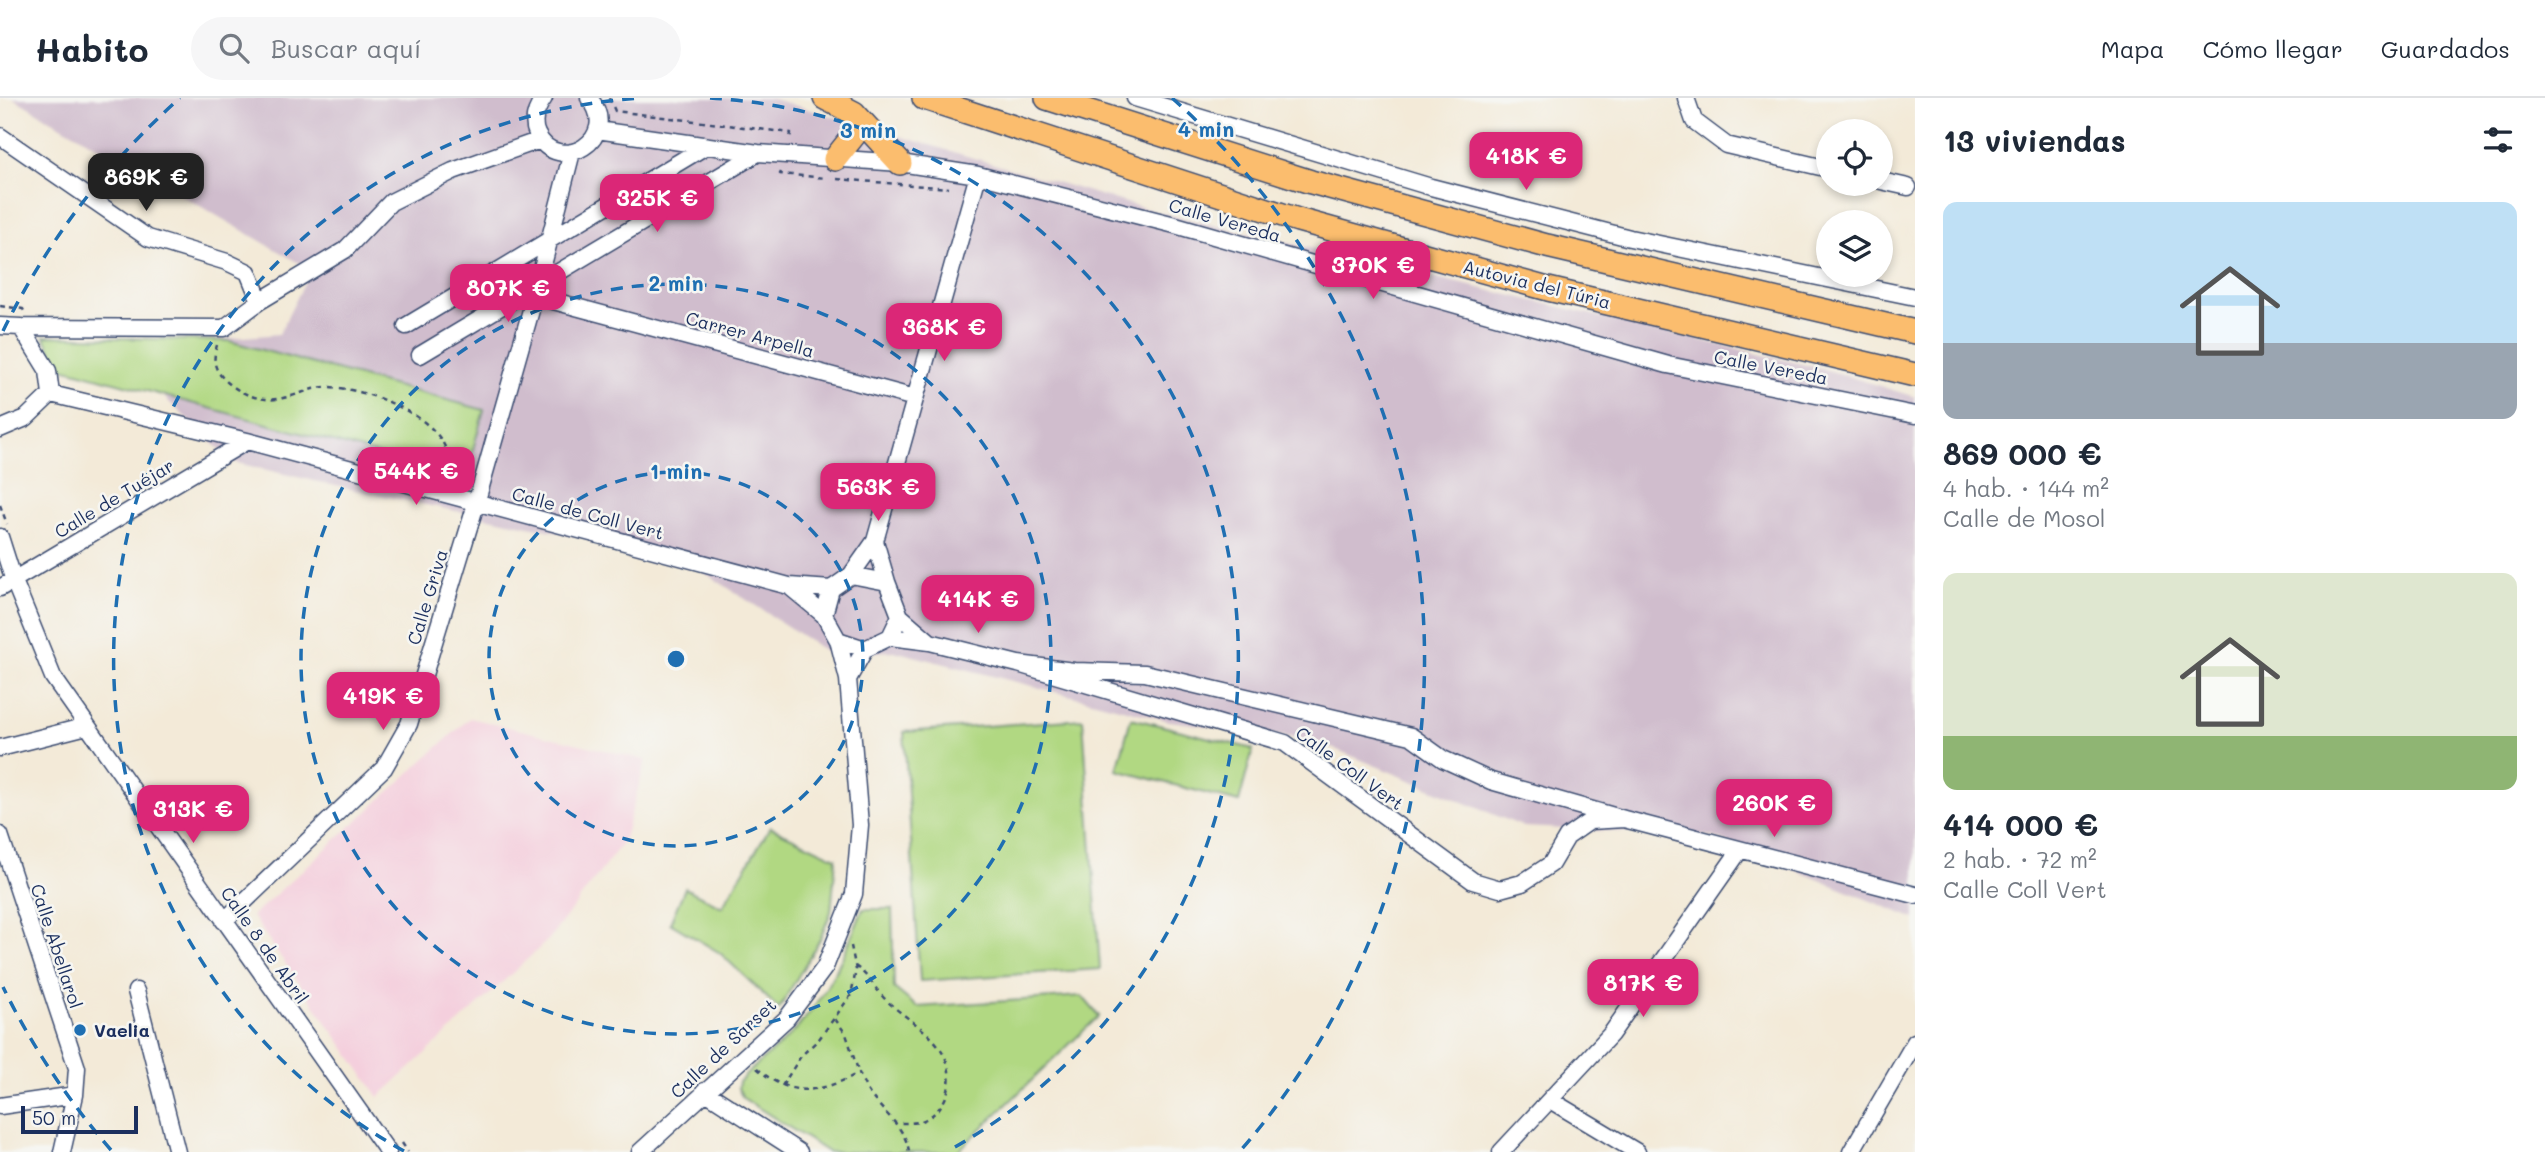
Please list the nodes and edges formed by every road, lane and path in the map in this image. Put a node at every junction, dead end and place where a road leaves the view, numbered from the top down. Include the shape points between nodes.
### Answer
1 (543, 98) edge
2 (589, 98) edge
3 (825, 98) edge
4 (925, 98) edge
5 (1047, 98) edge
6 (1135, 98) edge
7 (1686, 98) edge
8 (854, 113) junction
9 (597, 130) junction
10 (0, 136) edge
11 (540, 140) junction
12 (706, 146) junction
13 (572, 152) junction
14 (758, 153) junction
15 (835, 159) junction
16 (900, 163) junction
17 (1816, 166) edge
18 (978, 175) junction
19 (1893, 184) edge
20 (1908, 187) dead end
21 (550, 239) junction
22 (537, 290) junction
23 (1915, 297) edge
24 (260, 301) junction
25 (0, 326) edge
26 (406, 326) dead end
27 (21, 327) junction
28 (222, 328) junction
29 (1915, 332) edge
30 (420, 355) dead end
31 (1915, 375) edge
32 (51, 394) junction
33 (915, 398) junction
34 (1915, 415) edge
35 (0, 429) edge
36 (247, 441) junction
37 (441, 495) junction
38 (476, 504) junction
39 (0, 505) edge
40 (4, 533) edge
41 (875, 541) junction
42 (851, 575) junction
43 (887, 582) junction
44 (7, 585) edge
45 (789, 586) junction
46 (831, 589) junction
47 (824, 615) junction
48 (900, 616) junction
49 (890, 637) junction
50 (838, 640) junction
51 (930, 642) junction
52 (865, 649) junction
53 (1018, 664) junction
54 (848, 679) junction
55 (87, 726) junction
56 (0, 748) edge
57 (1624, 820) junction
58 (0, 835) edge
59 (1740, 850) junction
60 (1915, 893) edge
61 (224, 921) junction
62 (850, 942) dead end
63 (855, 966) junction
64 (135, 991) dead end
65 (835, 1019) junction
66 (1915, 1042) edge
67 (755, 1066) dead end
68 (859, 1073) junction
69 (782, 1086) junction
70 (704, 1091) junction
71 (75, 1095) junction
72 (1550, 1100) junction
73 (0, 1106) edge
74 (895, 1123) junction
75 (400, 1141) dead end
76 (62, 1152) edge
77 (177, 1152) edge
78 (388, 1152) edge
79 (408, 1152) edge
80 (640, 1152) edge
81 (799, 1152) edge
82 (909, 1152) edge
83 (1501, 1152) edge
84 (1637, 1152) edge
85 (1851, 1152) edge

1 - 11 street via 534,119
2 - 9 street via 599,119
3 - 8 highway
4 - 31 highway, Autovia del Túria via 1298,220 1548,289
5 - 29 highway via 1311,182 1547,246
6 - 23 street via 1458,194 1630,238
7 - 17 street via 1694,121 1726,145
8 - 15 highway via 854,135
8 - 16 highway
9 - 12 street, Calle Vereda
9 - 13 street via 588,145
10 - 24 street via 148,237 248,272
11 - 13 street via 554,151
11 - 24 street via 453,171 391,202 345,250
12 - 14 street, Calle Vereda
12 - 21 street
13 - 21 street, Calle Griva
14 - 15 street, Calle Vereda
14 - 22 street
15 - 16 street, Calle Vereda
16 - 18 street, Calle Vereda
18 - 33 street
18 - 34 street, Calle Vereda via 1175,225 1668,366
19 - 20 street
21 - 22 street, Calle Griva
21 - 26 street
22 - 30 street
22 - 33 street, Carrer Arpella
22 - 38 street, Calle Griva
24 - 28 street
25 - 27 street
27 - 28 street
27 - 32 street via 48,371
28 - 37 path via 214,365 242,393 283,398 326,387 352,389 397,406 426,424 445,445 449,460
32 - 35 street via 26,418
32 - 36 street, Calle de Coll Vert
33 - 41 street
36 - 37 street, Calle de Coll Vert
36 - 44 street, Calle de Tuéjar
37 - 38 street, Calle de Coll Vert
38 - 45 street, Calle de Coll Vert
38 - 61 street, Calle Griva via 409,724 384,768
39 - 40 path
40 - 44 street, Calle 8 de Abril
41 - 42 street
41 - 43 street
42 - 43 street
42 - 46 street
43 - 48 street
44 - 55 street, Calle 8 de Abril via 52,677
45 - 46 street, Calle de Coll Vert
45 - 47 street, Calle de Coll Vert
46 - 47 street
47 - 50 street
48 - 49 street
48 - 51 street, Calle Coll Vert
49 - 51 street, Calle Coll Vert
49 - 52 street
50 - 52 street
50 - 54 street, Calle de Sarset
51 - 53 street, Calle Coll Vert
52 - 54 street
53 - 57 street, Calle Coll Vert via 1144,673 1411,736 1443,759 1491,780
53 - 57 street, Calle Coll Vert via 1285,743 1473,881 1500,889 1522,883 1551,864 1567,837 1590,821
54 - 70 street, Calle de Sarset via 860,825 854,894 825,967 787,1018
55 - 56 street
55 - 61 street, Calle 8 de Abril
57 - 59 street, Calle Coll Vert
58 - 71 street, Calle Abellarol via 77,1068
59 - 60 street, Calle Coll Vert
59 - 72 street via 1611,1034
61 - 78 street, Calle 8 de Abril
62 - 63 path
63 - 65 path via 851,995
63 - 74 path via 885,1000 926,1033 948,1067 950,1085 945,1102 927,1119
64 - 77 street
65 - 68 path via 846,1034
65 - 69 path via 801,1056
66 - 85 street
67 - 69 path
68 - 69 path via 836,1085 808,1090
68 - 74 path via 869,1093
70 - 80 street, Calle de Sarset
70 - 81 street
71 - 73 street
71 - 76 street, Calle Abellarol
72 - 83 street
72 - 84 street
74 - 82 path
75 - 79 path

